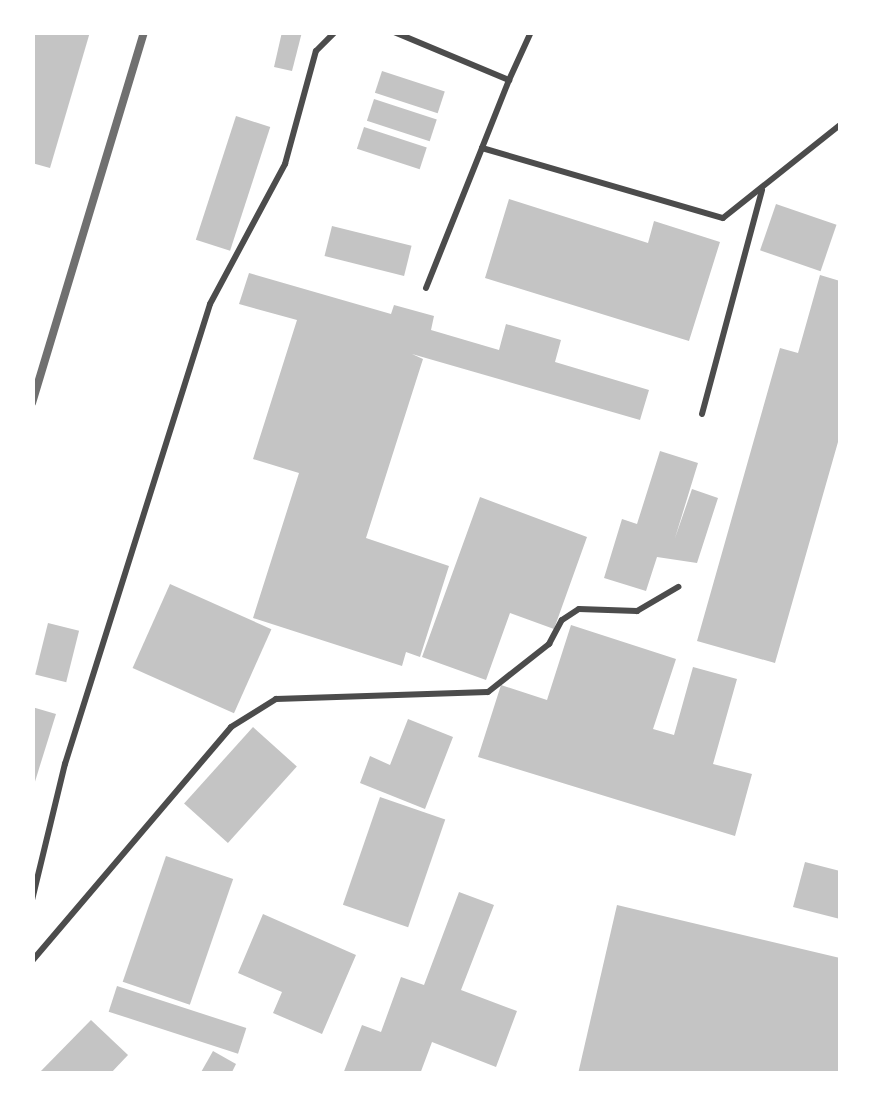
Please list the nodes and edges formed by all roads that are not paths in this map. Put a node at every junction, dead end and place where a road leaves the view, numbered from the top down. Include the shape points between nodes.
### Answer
1 (335, 32) edge
2 (394, 32) edge
3 (531, 32) edge
4 (509, 80) junction
5 (840, 125) edge
6 (482, 148) junction
7 (762, 189) junction
8 (426, 288) dead end
9 (702, 414) dead end
10 (678, 587) dead end
11 (32, 900) edge
12 (32, 960) edge

1 - 11 lane via 316,51 285,164 210,304 65,764
2 - 4 lane
3 - 4 lane
4 - 6 lane
5 - 7 lane
6 - 7 lane via 723,218
6 - 8 lane
7 - 9 lane
10 - 12 lane via 638,610 579,609 562,620 549,644 488,692 276,699 231,728

